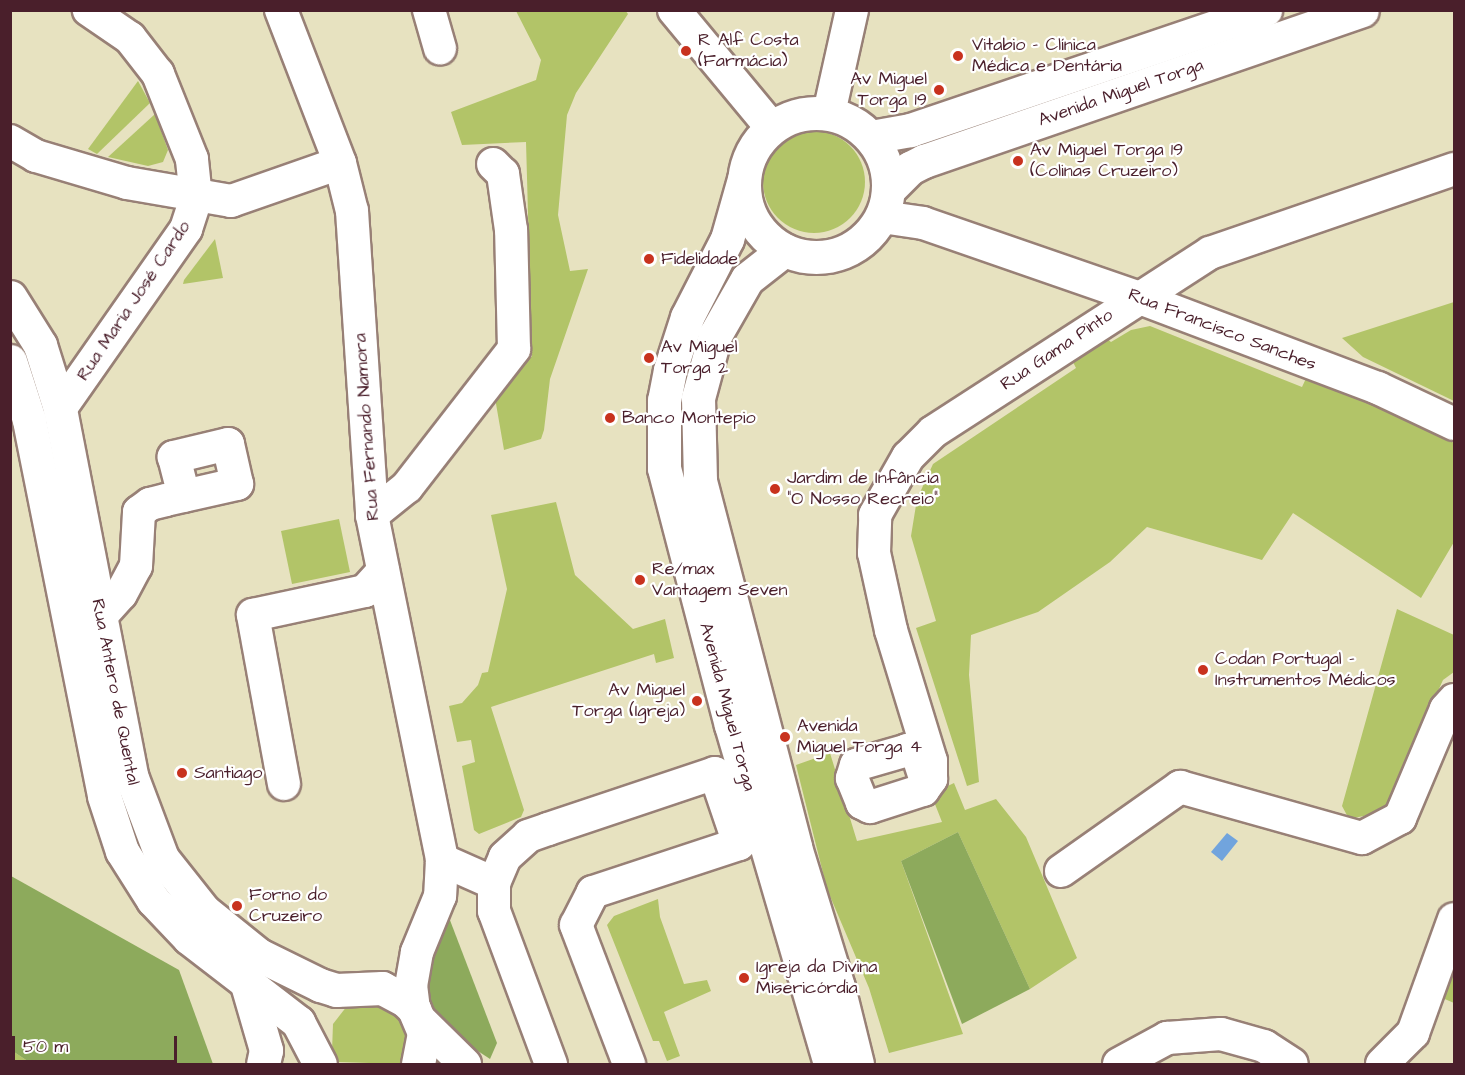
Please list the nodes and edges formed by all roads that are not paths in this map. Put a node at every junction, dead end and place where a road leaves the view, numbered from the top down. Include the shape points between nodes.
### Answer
1 (89, 10) edge
2 (281, 10) edge
3 (429, 10) edge
4 (674, 10) edge
5 (852, 10) edge
6 (1265, 10) edge
7 (1362, 10) edge
8 (440, 48) dead end
9 (829, 113) junction
10 (772, 128) junction
11 (871, 137) junction
12 (10, 141) edge
13 (340, 163) junction
14 (493, 164) dead end
15 (1455, 169) edge
16 (744, 179) junction
17 (196, 198) junction
18 (885, 203) junction
19 (784, 250) junction
20 (10, 297) edge
21 (1137, 297) junction
22 (10, 361) edge
23 (60, 409) junction
24 (1455, 424) edge
25 (184, 496) dead end
26 (372, 515) junction
27 (383, 571) junction
28 (100, 617) junction
29 (912, 699) junction
30 (1455, 700) edge
31 (887, 754) junction
32 (284, 784) dead end
33 (927, 784) junction
34 (442, 860) junction
35 (1061, 871) dead end
36 (494, 883) junction
37 (1455, 919) edge
38 (417, 952) junction
39 (246, 981) junction
40 (360, 988) junction
41 (417, 1015) junction
42 (318, 1060) edge
43 (263, 1065) edge
44 (418, 1065) edge
45 (465, 1065) edge
46 (551, 1065) edge
47 (629, 1065) edge
48 (830, 1065) edge
49 (857, 1065) edge
50 (1119, 1065) edge
51 (1292, 1065) edge
52 (1382, 1065) edge

1 - 17 street, Rua Maria José Cardo via 130,38 158,74 192,159
2 - 13 street, Rua Fernando Namora
3 - 8 street
4 - 10 street
5 - 9 street
6 - 11 main road, Avenida Miguel Torga via 910,130
7 - 18 main road, Avenida Miguel Torga via 924,162 910,168
9 - 10 main road via 794,116
9 - 11 main road via 846,118
10 - 16 main road via 753,150
11 - 18 main road via 885,161
12 - 17 street via 57,163
13 - 17 street via 246,198
13 - 26 street, Rua Fernando Namora via 352,212
14 - 26 street via 503,174 511,230 513,349 407,487
15 - 21 street, Rua Gama Pinto via 1210,253
16 - 19 main road via 744,194 754,221
16 - 48 main road, Avenida Miguel Torga via 727,239 687,317 670,370 664,400 664,468 731,725
17 - 23 street, Rua Maria José Cardo via 186,229
18 - 19 main road via 864,239 840,253 812,257
18 - 21 street, Rua Francisco Sanches via 923,223
19 - 49 main road, Avenida Miguel Torga via 747,279 715,334 698,398 700,481 795,847 838,987
20 - 23 main road, Rua Antero de Quental via 40,345
21 - 24 street, Rua Francisco Sanches via 1378,388
21 - 29 street, Rua Gama Pinto via 933,432 908,457 889,486 875,515 874,553
22 - 39 main road, Rua Antero de Quental via 29,420 115,835 153,900 189,938
23 - 28 main road, Rua Antero de Quental
25 - 28 street via 150,504 139,512 136,566 121,594
26 - 27 street, Rua Fernando Namora
27 - 32 street via 365,591 253,615
27 - 34 street, Rua Fernando Namora
28 - 40 main road, Rua Antero de Quental via 132,778 162,858 204,911 259,956 320,985
29 - 31 street, Rua Gama Pinto via 907,727
29 - 33 street, Rua Gama Pinto via 931,761 931,779
30 - 35 street via 1446,709 1400,818 1362,838 1180,787
31 - 33 street via 908,750 915,753
31 - 33 street via 852,770 864,805 923,790
34 - 36 street
34 - 38 street, Rua Fernando Namora via 440,896
36 - 46 street via 494,911
36 - 47 street via 505,857 528,836 715,773 739,844 593,892 576,925
37 - 52 street via 1413,1033
38 - 40 street via 394,972
38 - 41 street via 411,985
39 - 42 main road, Rua Antero de Quental via 298,1022
39 - 43 main road via 266,1050
40 - 41 main road, Rua Antero de Quental via 394,992
40 - 42 main road, Rua Antero de Quental via 324,1011 315,1036
41 - 44 main road via 424,1046
41 - 45 street
50 - 51 street via 1167,1038 1221,1034 1264,1046

